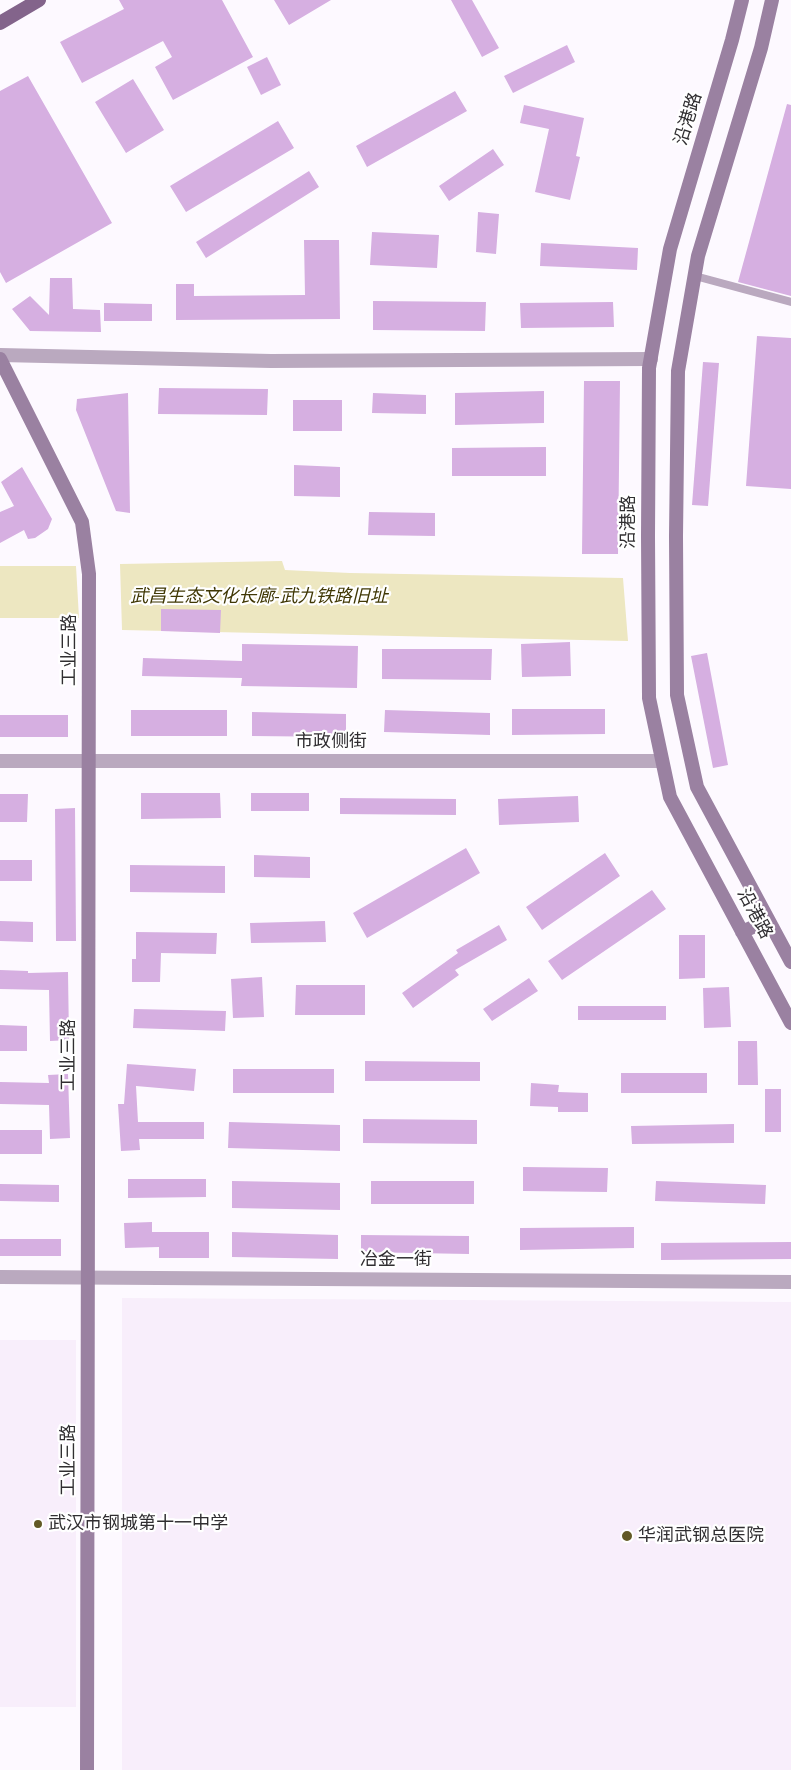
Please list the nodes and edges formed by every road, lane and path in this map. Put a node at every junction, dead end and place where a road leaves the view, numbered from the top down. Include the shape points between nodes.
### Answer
1 (40, 0) edge
2 (742, 0) edge
3 (772, 0) edge
4 (0, 23) edge
5 (695, 276) junction
6 (791, 302) edge
7 (0, 355) edge
8 (0, 359) edge
9 (650, 359) junction
10 (0, 761) edge
11 (89, 761) junction
12 (662, 761) junction
13 (768, 920) junction
14 (742, 932) junction
15 (791, 962) edge
16 (791, 1023) edge
17 (0, 1277) edge
18 (88, 1277) junction
19 (791, 1282) edge
20 (87, 1770) edge

1 - 4 main road
2 - 9 main road, 沿港路 via 670,249
3 - 5 main road, 沿港路
5 - 6 lane
5 - 13 main road, 沿港路 via 678,371 678,695 697,787
7 - 9 street via 271,361
8 - 11 main road, 工业三路 via 82,522 89,574
9 - 12 main road, 沿港路 via 649,698
10 - 11 street, 市政侧街
11 - 12 street, 市政侧街
11 - 18 main road, 工业三路
12 - 14 main road, 沿港路 via 670,797
13 - 14 main road
13 - 15 main road, 沿港路
14 - 16 main road, 沿港路
17 - 18 street, 冶金一街
18 - 19 street, 冶金一街
18 - 20 main road, 工业三路

